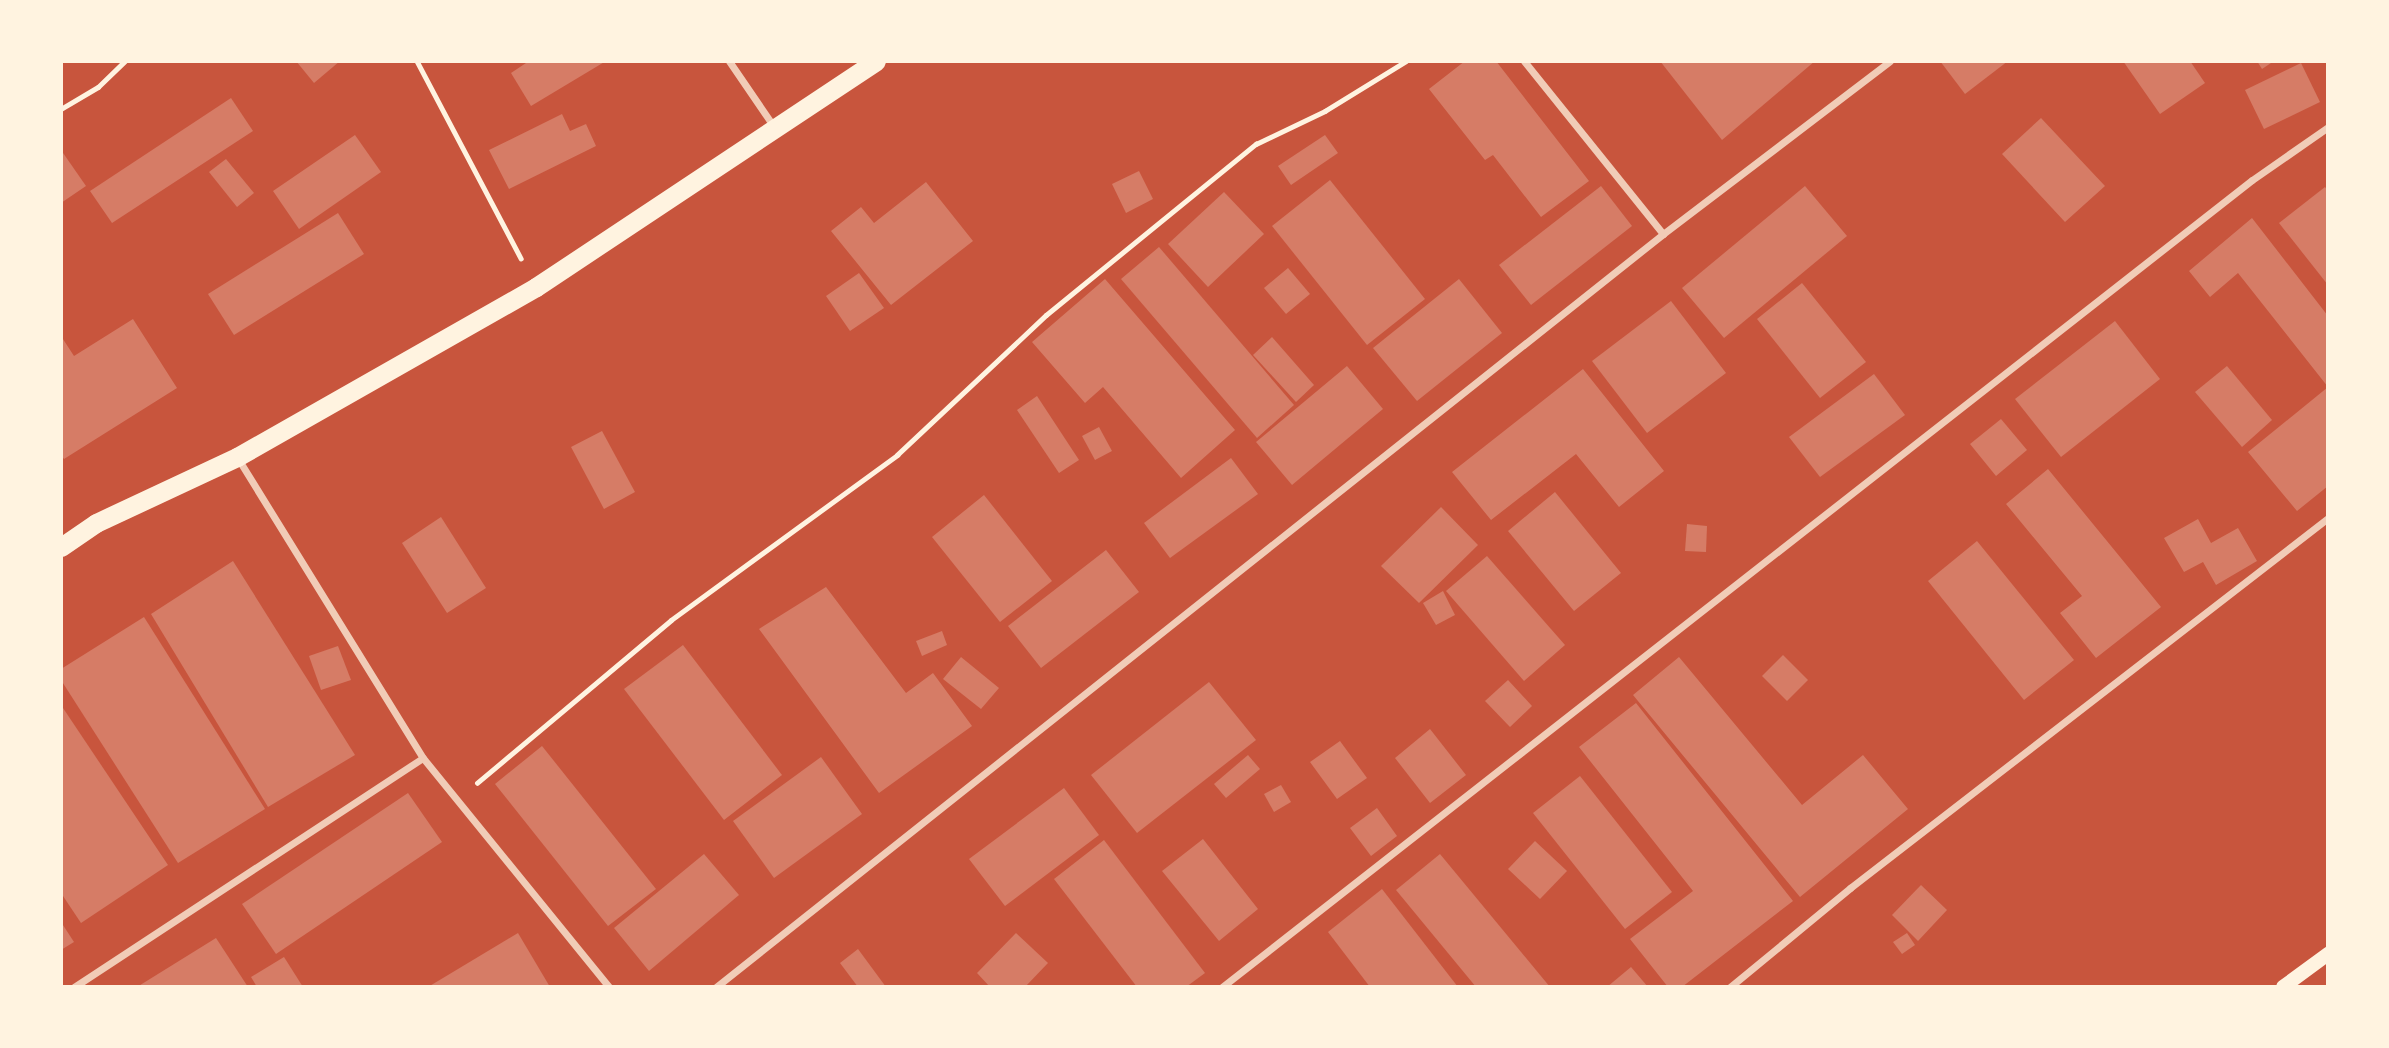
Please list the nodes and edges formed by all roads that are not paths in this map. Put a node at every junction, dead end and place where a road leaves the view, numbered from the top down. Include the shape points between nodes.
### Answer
1 (729, 61) edge
2 (876, 61) edge
3 (1524, 61) edge
4 (1890, 61) edge
5 (2328, 127) edge
6 (775, 128) junction
7 (1663, 234) junction
8 (237, 457) junction
9 (2328, 518) edge
10 (61, 547) edge
11 (423, 758) junction
12 (2328, 954) edge
13 (74, 987) edge
14 (609, 987) edge
15 (716, 987) edge
16 (1222, 987) edge
17 (1730, 987) edge
18 (2283, 987) edge

1 - 6 street
2 - 6 highway
3 - 7 street
4 - 7 street
5 - 16 street via 2252,180
6 - 8 highway via 536,287
7 - 15 street
8 - 10 highway via 96,523
8 - 11 street
9 - 17 street via 1850,888
11 - 13 street
11 - 14 street
12 - 18 main road

